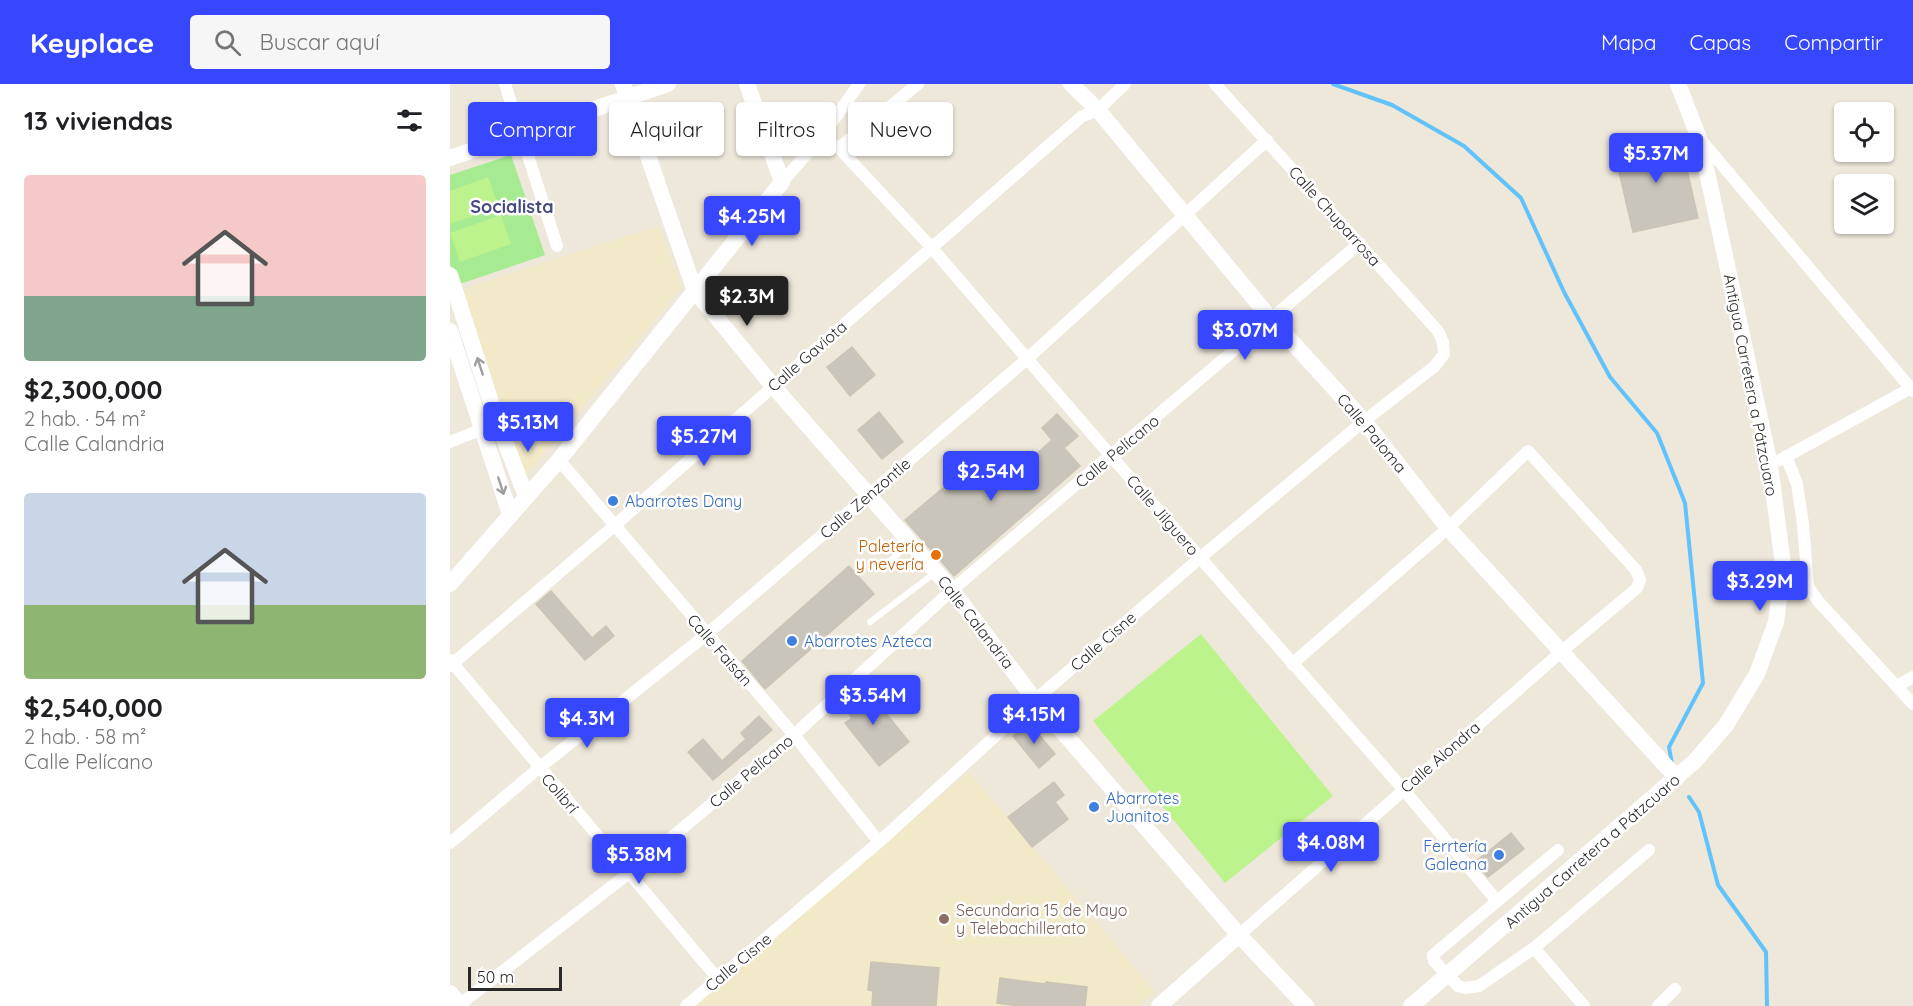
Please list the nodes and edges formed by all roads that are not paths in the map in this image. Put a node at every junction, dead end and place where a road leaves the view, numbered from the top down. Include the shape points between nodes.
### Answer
1 (505, 84) edge
2 (668, 84) edge
3 (747, 84) edge
4 (859, 84) edge
5 (918, 84) edge
6 (1071, 84) edge
7 (1125, 84) edge
8 (1215, 84) edge
9 (1678, 84) edge
10 (626, 91) edge
11 (511, 102) edge
12 (597, 103) edge
13 (1092, 104) junction
14 (836, 117) edge
15 (1699, 138) junction
16 (1267, 140) junction
17 (836, 146) edge
18 (839, 148) junction
19 (468, 152) edge
20 (529, 156) edge
21 (805, 156) edge
22 (450, 158) edge
23 (782, 182) junction
24 (1184, 216) junction
25 (1360, 243) junction
26 (557, 246) dead end
27 (931, 247) junction
28 (450, 275) edge
29 (695, 291) junction
30 (1271, 319) junction
31 (450, 331) edge
32 (1444, 354) joint
33 (1028, 359) junction
34 (773, 386) junction
35 (1912, 389) edge
36 (1364, 421) junction
37 (497, 422) junction
38 (483, 430) junction
39 (450, 442) edge
40 (1111, 456) junction
41 (1786, 456) junction
42 (559, 460) junction
43 (1770, 465) junction
44 (870, 494) junction
45 (526, 496) junction
46 (510, 514) junction
47 (614, 526) junction
48 (1448, 528) junction
49 (911, 542) junction
50 (1200, 558) junction
51 (881, 568) dead end
52 (936, 571) junction
53 (450, 584) edge
54 (952, 590) junction
55 (870, 622) dead end
56 (707, 634) junction
57 (1561, 652) junction
58 (451, 663) edge
59 (1292, 664) junction
60 (1913, 677) edge
61 (1897, 686) junction
62 (1035, 700) junction
63 (1913, 704) edge
64 (794, 735) junction
65 (539, 768) junction
66 (1677, 778) junction
67 (1403, 789) junction
68 (879, 842) junction
69 (450, 843) edge
70 (1558, 850) dead end
71 (1649, 850) dead end
72 (629, 873) junction
73 (1497, 900) junction
74 (1239, 934) junction
75 (1534, 948) junction
76 (1447, 975) junction
77 (718, 979) junction
78 (1675, 989) dead end
79 (457, 1002) edge
80 (686, 1006) edge
81 (1159, 1006) edge
82 (1306, 1006) edge
83 (1411, 1006) edge
84 (1584, 1006) edge
85 (1658, 1006) edge

1 - 11 street
2 - 10 street
3 - 23 street
4 - 14 street
5 - 18 street
6 - 13 street, Calle Paloma
7 - 13 street
8 - 16 street, Calle Chuparrosa
9 - 15 street, Antigua Carretera a Pátzcuaro
10 - 12 street
10 - 29 street
13 - 24 street, Calle Paloma
13 - 27 street, Calle Gaviota
15 - 35 street
15 - 43 street, Antigua Carretera a Pátzcuaro
16 - 24 street, Calle Zenzontle
16 - 25 street, Calle Chuparrosa
17 - 18 street, Calle Jilguero
18 - 27 street, Calle Jilguero
19 - 22 street
20 - 26 street
21 - 23 street
23 - 29 street
24 - 30 street, Calle Paloma
24 - 33 street, Calle Zenzontle
25 - 30 street, Calle Pelícano
25 - 32 street, Calle Chuparrosa via 1438,331
27 - 33 street, Calle Jilguero
27 - 34 street, Calle Gaviota
37 -> 28 street
29 - 34 street, Calle Calandria
29 - 42 street
30 - 36 street, Calle Paloma
30 - 40 street, Calle Pelícano
31 - 38 street
32 - 36 street, Calle Cisne via 1435,366
33 - 40 street, Calle Jilguero
33 - 44 street, Calle Zenzontle
34 - 44 street, Calle Calandria
34 - 47 street, Calle Gaviota
35 - 41 street
36 - 48 street, Calle Paloma
36 - 50 street, Calle Cisne
37 - 38 street
37 - 45 street
38 - 39 street
38 -> 46 street
40 - 50 street, Calle Jilguero
40 - 54 street, Calle Pelícano
41 - 43 street
41 - 61 street via 1797,484 1808,586 1818,602
42 - 45 street
42 - 47 street, Calle Faisán
43 - 66 street, Antigua Carretera a Pátzcuaro via 1783,564 1776,622 1757,674 1726,724
44 - 49 street, Calle Calandria
44 - 56 street, Calle Zenzontle
45 - 46 street
46 - 53 street
47 - 56 street, Calle Faisán
47 - 58 street, Calle Gaviota
48 - 57 street, Calle Paloma
48 - 57 street, Calle Alondra via 1528,451 1636,570 1640,580 1637,588
48 - 59 street
49 - 51 lane
49 - 52 street, Calle Calandria
50 - 59 street, Calle Jilguero
50 - 62 street, Calle Cisne
52 - 54 street, Calle Calandria
52 - 55 lane
54 - 62 street, Calle Calandria
54 - 64 street, Calle Pelícano
56 - 64 street, Calle Faisán
56 - 65 street, Calle Zenzontle
57 - 66 street, Calle Paloma
57 - 67 street, Calle Alondra
58 - 65 street, Colibrí
59 - 67 street, Calle Jilguero
60 - 61 street
61 - 63 street
62 - 68 street, Calle Cisne
62 - 74 street, Calle Calandria
64 - 68 street, Calle Faisán
64 - 72 street, Calle Pelícano
65 - 69 street, Calle Zenzontle
65 - 72 street, Colibrí
66 - 76 street, Antigua Carretera a Pátzcuaro
67 - 73 street, Calle Jilguero
67 - 74 street, Calle Alondra
68 - 77 street, Calle Cisne
70 - 73 street
71 - 75 street
72 - 77 street, Colibrí
72 - 79 street, Calle Pelícano
73 - 76 street via 1433,955
74 - 81 street, Calle Alondra
74 - 82 street, Calle Calandria
75 - 76 street via 1479,986 1458,986
75 - 84 street
76 - 83 street, Antigua Carretera a Pátzcuaro
77 - 80 street, Calle Cisne
78 - 85 street

